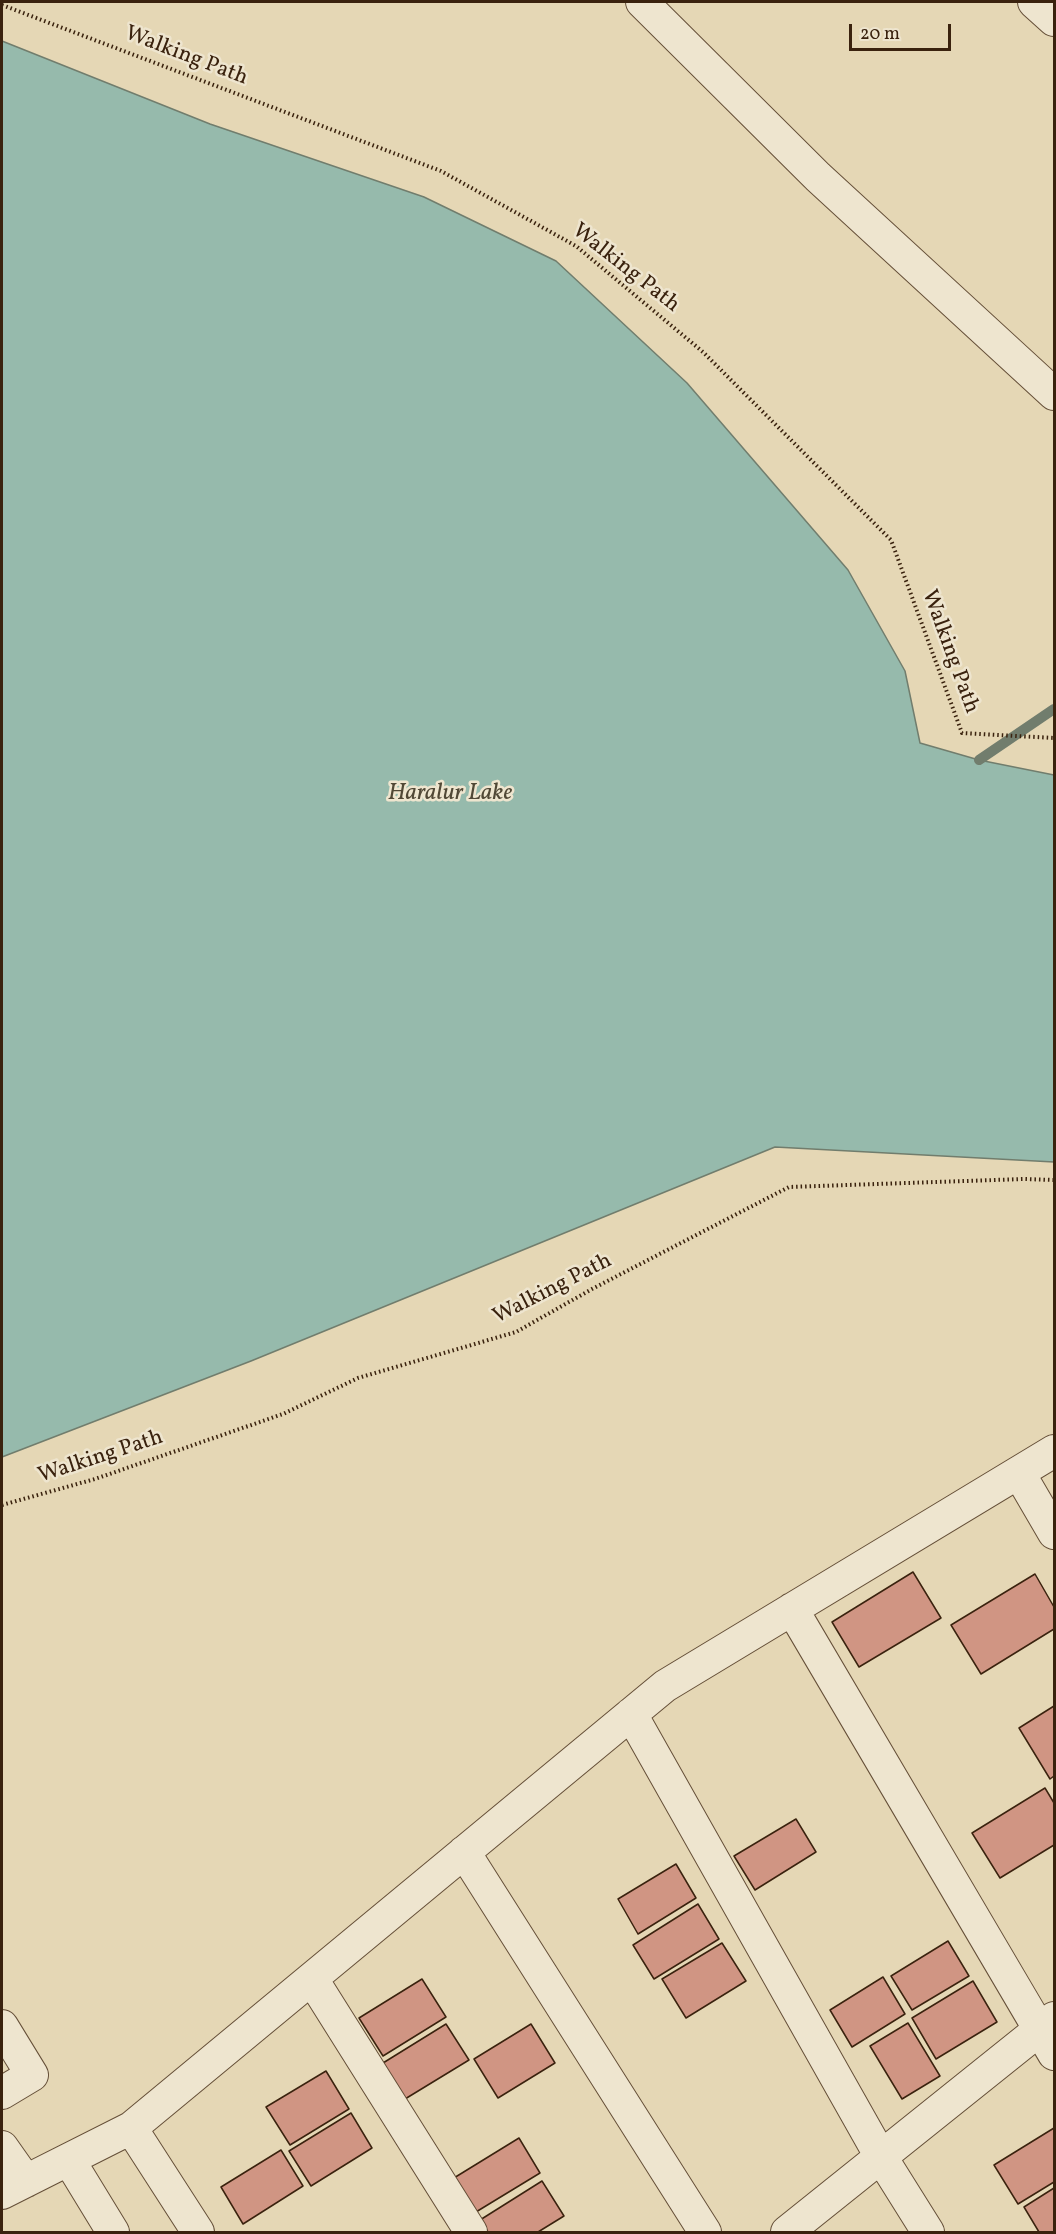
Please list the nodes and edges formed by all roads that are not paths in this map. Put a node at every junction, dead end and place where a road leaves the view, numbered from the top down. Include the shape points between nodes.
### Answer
1 (642, 2) edge
2 (1034, 2) edge
3 (1054, 20) edge
4 (1054, 394) edge
5 (1054, 1450) edge
6 (1018, 1473) junction
7 (1054, 1533) edge
8 (792, 1609) junction
9 (632, 1714) junction
10 (464, 1852) junction
11 (312, 1979) junction
12 (2, 2026) edge
13 (1050, 2034) edge
14 (2, 2093) edge
15 (131, 2128) junction
16 (2, 2147) edge
17 (881, 2157) junction
18 (69, 2160) junction
19 (14, 2187) edge
20 (113, 2232) edge
21 (198, 2232) edge
22 (471, 2232) edge
23 (705, 2232) edge
24 (787, 2232) edge
25 (928, 2232) edge

1 - 4 street via 818,177
2 - 3 street
5 - 6 street
6 - 7 street
6 - 8 street
8 - 9 street via 664,1686
8 - 13 street
9 - 10 street
9 - 17 street
10 - 11 street
10 - 23 street
11 - 15 street
11 - 22 street
12 - 14 street via 32,2075
13 - 17 street
15 - 18 street
15 - 21 street
16 - 19 street
17 - 24 street
17 - 25 street
18 - 19 street
18 - 20 street

